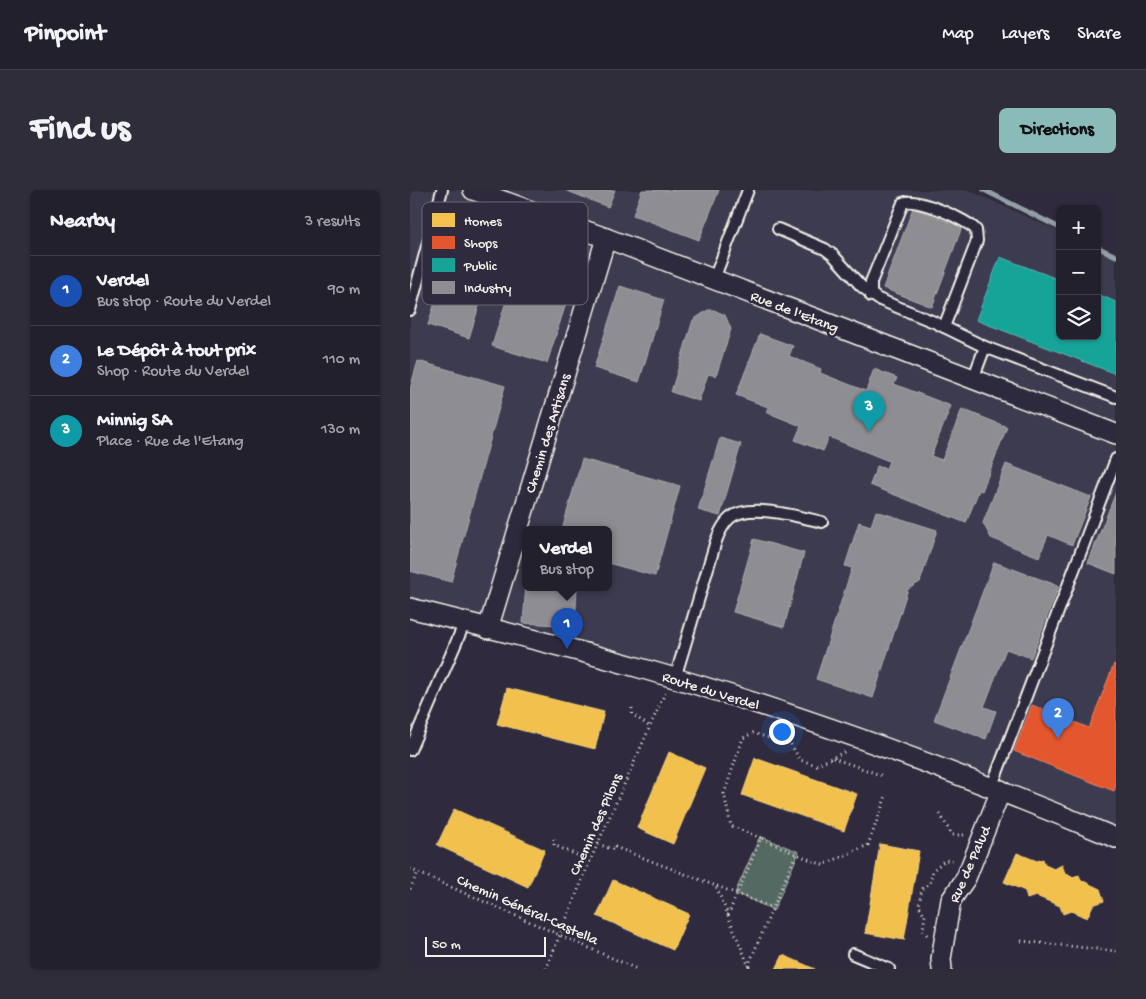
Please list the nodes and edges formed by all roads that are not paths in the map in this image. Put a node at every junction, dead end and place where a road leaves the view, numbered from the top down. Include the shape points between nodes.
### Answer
1 (473, 190) edge
2 (748, 190) edge
3 (506, 202) edge
4 (778, 229) dead end
5 (588, 232) edge
6 (606, 238) junction
7 (422, 265) edge
8 (714, 279) junction
9 (871, 296) junction
10 (588, 298) edge
11 (586, 305) edge
12 (410, 310) edge
13 (944, 327) junction
14 (985, 347) junction
15 (973, 379) junction
16 (1116, 398) edge
17 (1116, 434) edge
18 (1116, 459) edge
19 (822, 522) dead end
20 (410, 608) edge
21 (465, 622) junction
22 (488, 629) junction
23 (670, 684) junction
24 (410, 750) edge
25 (996, 788) junction
26 (1116, 838) edge
27 (853, 954) dead end
28 (889, 969) edge
29 (942, 969) edge

1 - 3 street, Rue de l'Etang
2 - 8 lane
4 - 9 lane via 833,255
5 - 6 street, Rue de l'Etang
6 - 8 street, Rue de l'Etang
6 - 10 street, Chemin des Artisans
7 - 12 lane
8 - 15 street, Rue de l'Etang
9 - 13 lane
9 - 13 lane via 871,282 903,203 913,200 965,221 976,230 977,242
11 - 22 street, Chemin des Artisans
13 - 14 lane
14 - 15 lane
14 - 16 lane
15 - 17 street, Rue de l'Etang
18 - 25 lane
19 - 23 lane via 754,511 731,516 725,522
20 - 21 street, Route du Verdel
21 - 22 street, Route du Verdel
21 - 24 lane
22 - 23 street, Route du Verdel
23 - 25 street, Route du Verdel via 867,740
25 - 26 street, Route du Verdel
25 - 29 street, Rue de Palud via 966,878 951,900
27 - 28 lane

